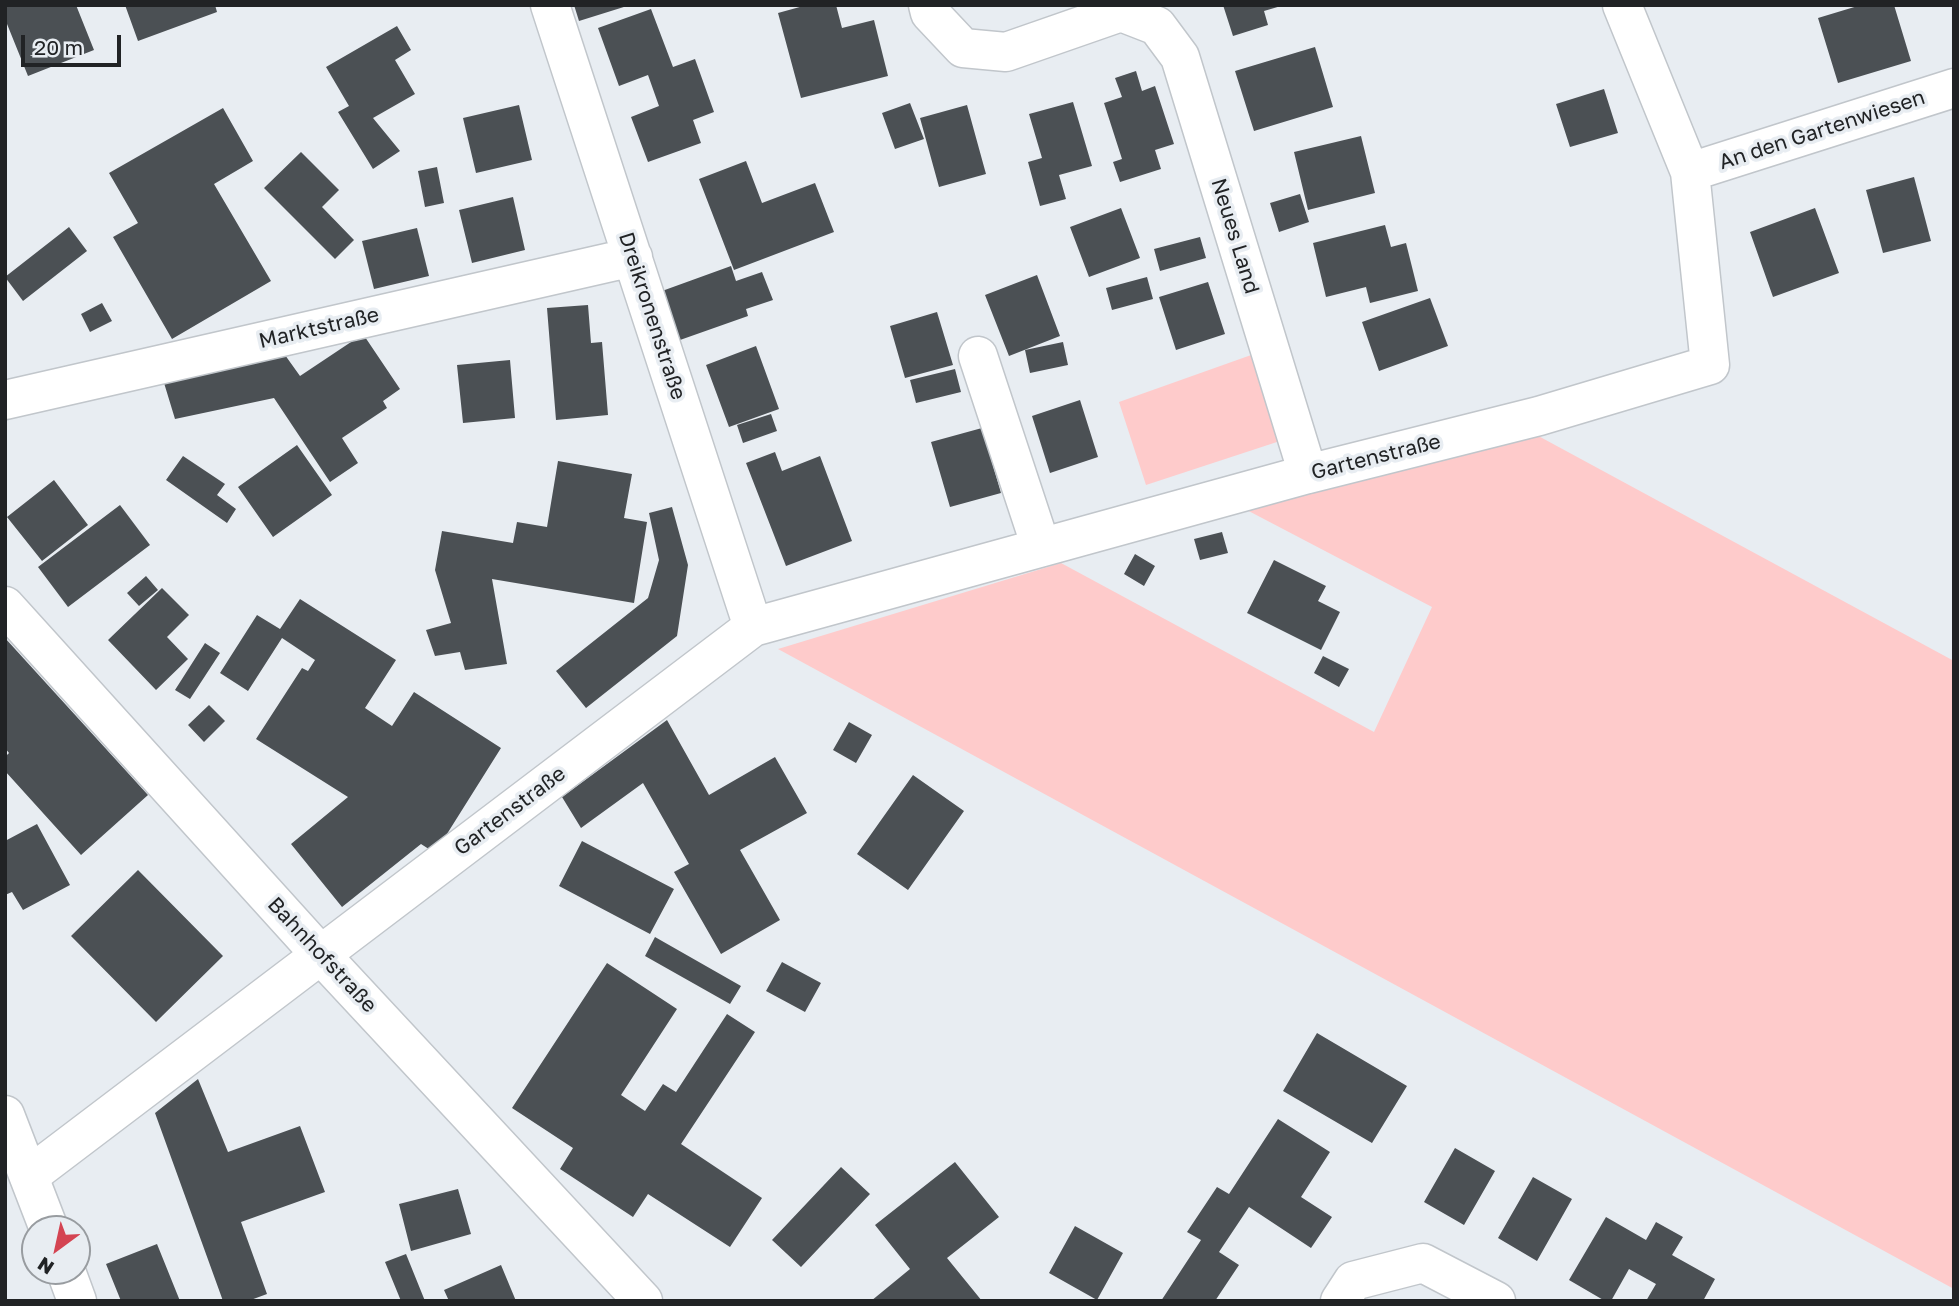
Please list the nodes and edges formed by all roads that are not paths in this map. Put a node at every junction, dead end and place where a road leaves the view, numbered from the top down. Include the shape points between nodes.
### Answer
1 (550, 5) edge
2 (928, 5) edge
3 (1622, 5) edge
4 (1161, 16) edge
5 (1954, 88) edge
6 (1690, 172) junction
7 (633, 257) junction
8 (978, 356) dead end
9 (1710, 365) joint
10 (5, 400) edge
11 (1308, 474) junction
12 (1041, 547) junction
13 (5, 606) edge
14 (753, 627) junction
15 (320, 954) junction
16 (5, 1115) edge
17 (29, 1176) junction
18 (44, 1215) edge
19 (643, 1301) edge
20 (1340, 1301) edge
21 (1496, 1301) edge

1 - 7 street, Dreikronenstraße
2 - 4 street via 963,48 1006,52 1121,12
3 - 6 street, An den Gartenwiesen
4 - 11 street, Neues Land via 1180,57
5 - 6 street, An den Gartenwiesen
6 - 9 street, An den Gartenwiesen
7 - 10 street, Marktstraße
7 - 14 street, Dreikronenstraße
8 - 12 street
9 - 11 street, Gartenstraße via 1539,416
11 - 12 street, Gartenstraße
12 - 14 street, Gartenstraße
13 - 15 street, Bahnhofstraße
14 - 15 street, Gartenstraße
15 - 17 street, Gartenstraße
15 - 19 street, Bahnhofstraße
16 - 17 street
17 - 18 street
20 - 21 street via 1353,1280 1423,1263

